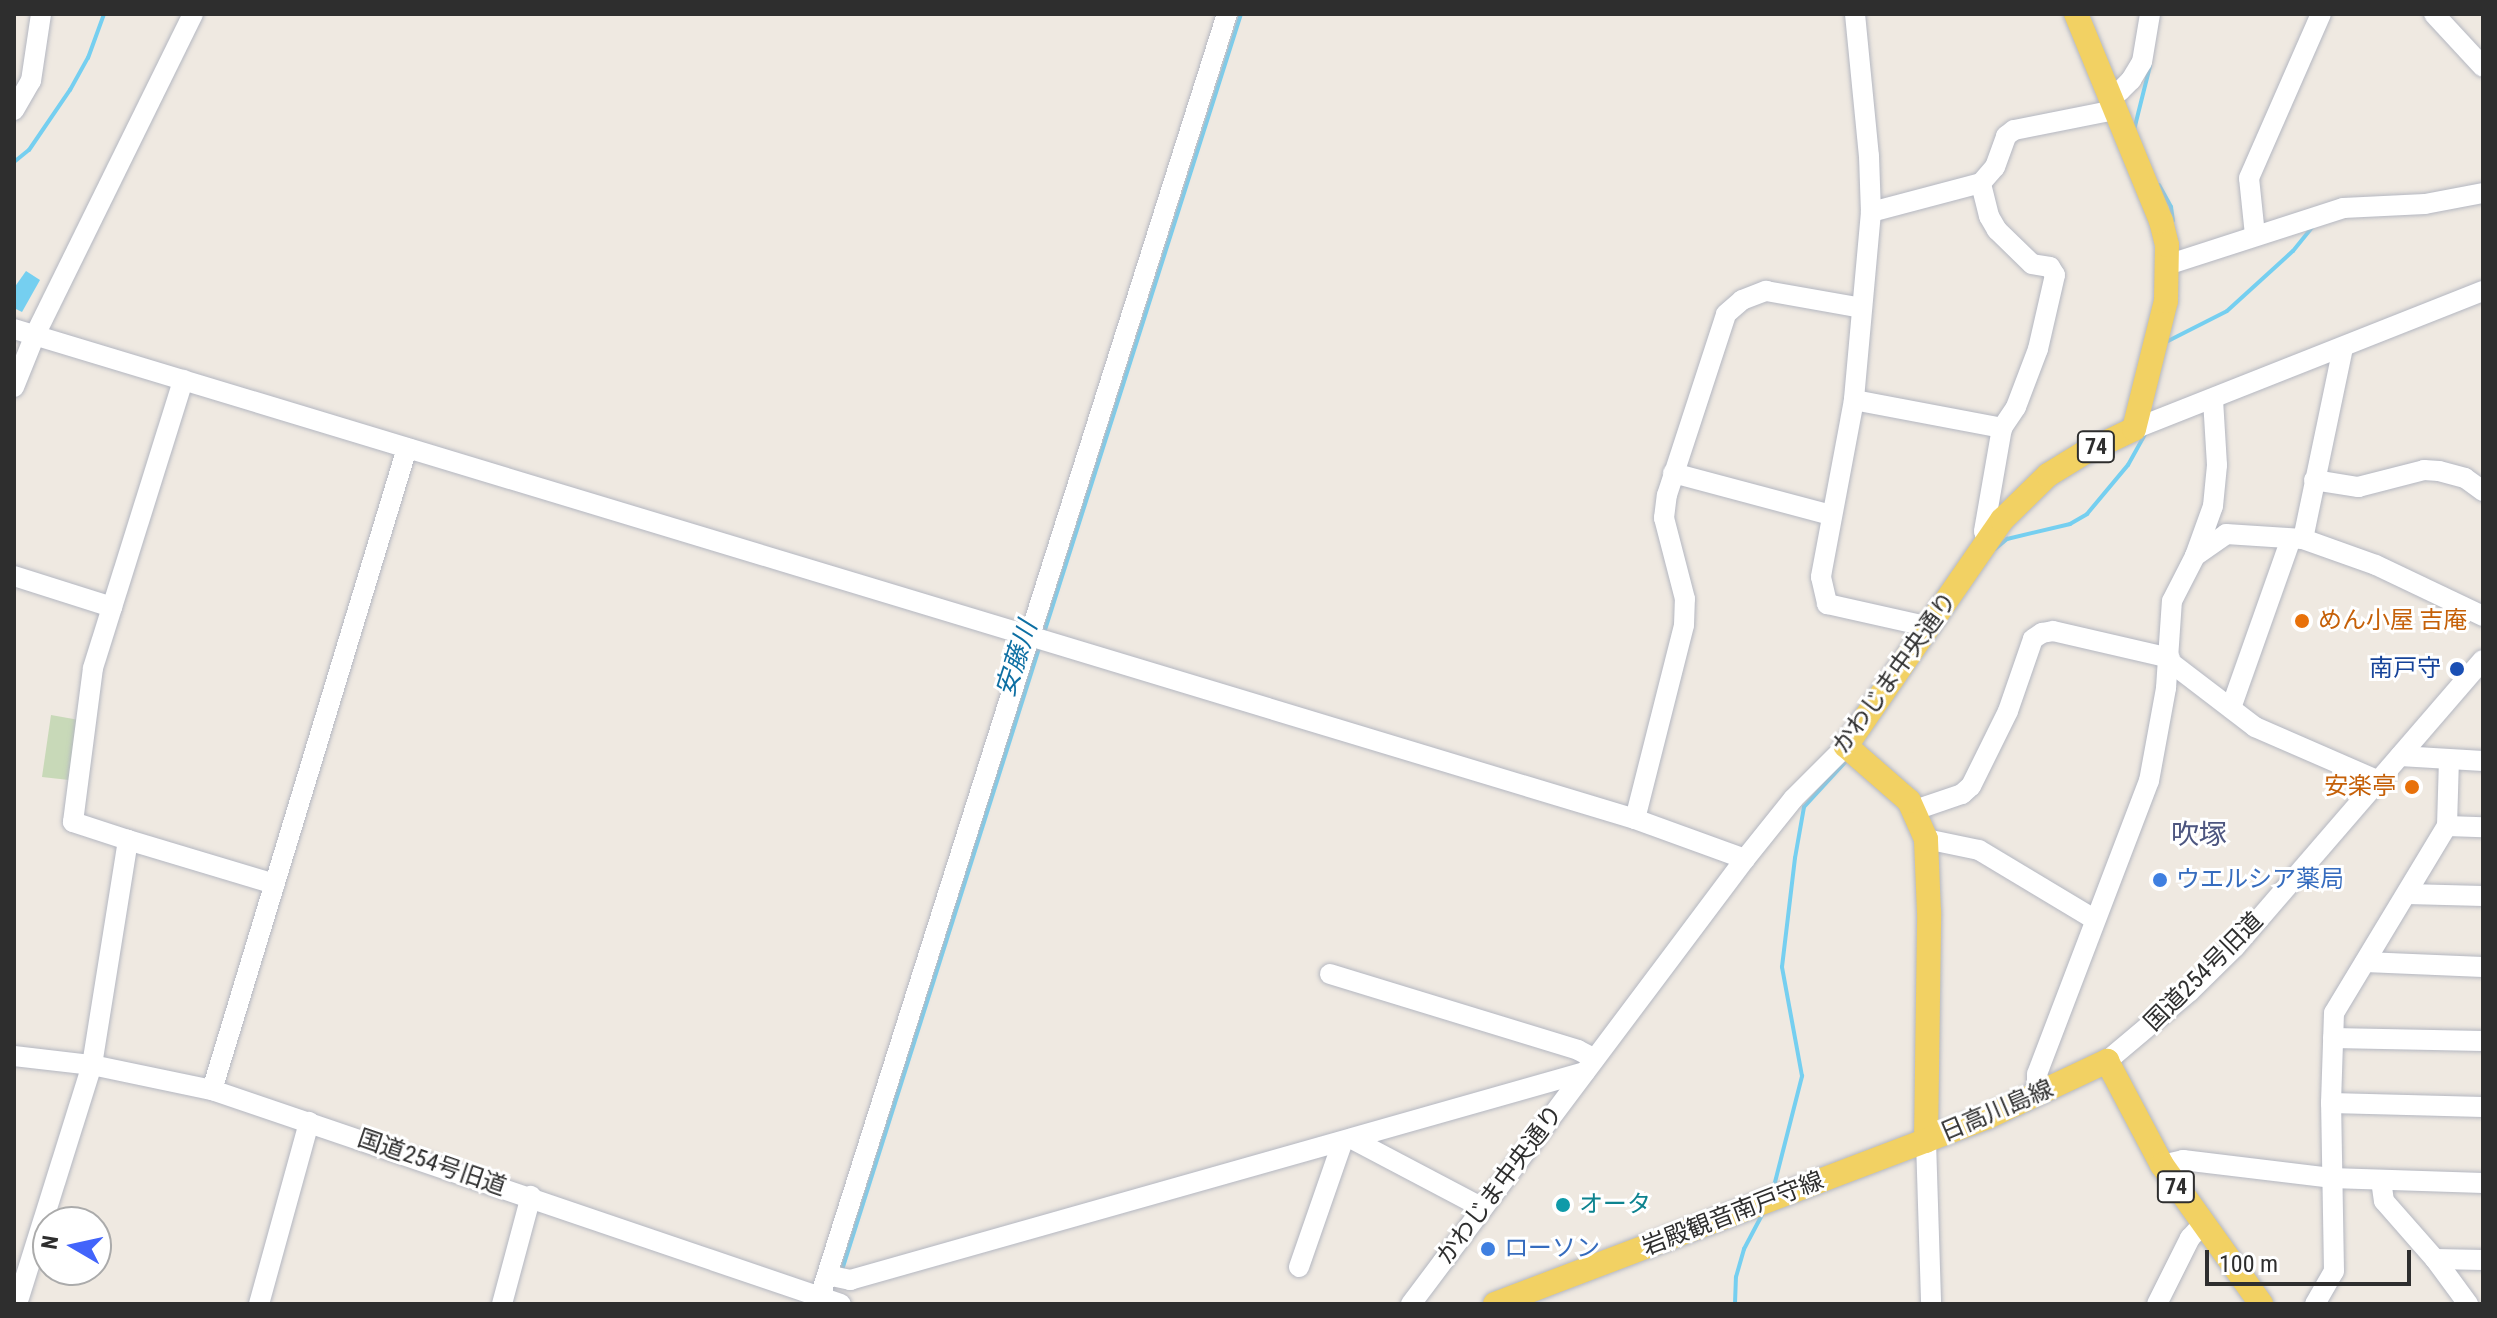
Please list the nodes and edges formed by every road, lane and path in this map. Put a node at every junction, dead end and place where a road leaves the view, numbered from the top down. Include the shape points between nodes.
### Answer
1 (41, 14) edge
2 (193, 14) edge
3 (1227, 14) edge
4 (1855, 14) edge
5 (2076, 14) edge
6 (2150, 14) edge
7 (2321, 14) edge
8 (2434, 14) edge
9 (2483, 67) edge
10 (2112, 101) junction
11 (14, 110) edge
12 (1981, 183) junction
13 (2483, 193) edge
14 (1871, 212) junction
15 (2255, 235) junction
16 (2167, 265) junction
17 (2483, 291) edge
18 (1862, 308) junction
19 (14, 329) edge
20 (35, 335) junction
21 (2343, 348) junction
22 (183, 380) junction
23 (14, 387) edge
24 (2213, 399) junction
25 (1854, 400) junction
26 (2002, 428) junction
27 (2134, 429) junction
28 (407, 448) junction
29 (1673, 473) junction
30 (2314, 480) junction
31 (2483, 491) edge
32 (2211, 510) junction
33 (1831, 515) junction
34 (2226, 534) junction
35 (2297, 539) junction
36 (1987, 541) junction
37 (2195, 556) junction
38 (14, 576) edge
39 (112, 607) junction
40 (2483, 616) edge
41 (1930, 627) junction
42 (1030, 637) junction
43 (2170, 660) junction
44 (2483, 660) edge
45 (2231, 708) junction
46 (1846, 746) junction
47 (2400, 756) junction
48 (2449, 760) junction
49 (2483, 761) edge
50 (2379, 781) junction
51 (1915, 810) junction
52 (1635, 819) junction
53 (2447, 826) junction
54 (2483, 827) edge
55 (1926, 839) junction
56 (128, 840) junction
57 (1745, 859) junction
58 (275, 884) junction
59 (2407, 894) junction
60 (2483, 896) edge
61 (2094, 919) junction
62 (2365, 962) junction
63 (2483, 967) edge
64 (1330, 974) dead end
65 (2333, 1038) junction
66 (2483, 1041) edge
67 (19, 1060) edge
68 (2107, 1061) junction
69 (92, 1065) junction
70 (1590, 1065) junction
71 (212, 1090) junction
72 (2037, 1096) junction
73 (2331, 1103) junction
74 (2483, 1107) edge
75 (309, 1122) junction
76 (1348, 1140) junction
77 (1926, 1141) junction
78 (2162, 1165) junction
79 (2331, 1178) junction
80 (2381, 1180) junction
81 (2483, 1183) edge
82 (531, 1196) junction
83 (1483, 1208) junction
84 (2203, 1224) junction
85 (22, 1258) edge
86 (2435, 1259) junction
87 (2483, 1260) edge
88 (1299, 1267) dead end
89 (827, 1275) junction
90 (820, 1297) junction
91 (17, 1304) edge
92 (259, 1304) edge
93 (502, 1304) edge
94 (841, 1304) edge
95 (1411, 1304) edge
96 (1495, 1304) edge
97 (1931, 1304) edge
98 (2157, 1304) edge
99 (2261, 1304) edge
100 (2315, 1304) edge
101 (2468, 1304) edge

1 - 11 street via 31,81
2 - 20 street
3 - 42 street
4 - 14 street
5 - 10 main road, 74
6 - 10 street via 2142,62
7 - 15 street via 2249,178
8 - 9 street
10 - 12 street via 2014,130
10 - 16 main road, 74 via 2161,221
12 - 14 street
12 - 26 street via 1997,230 2032,264 2050,267 2055,275 2038,349 2016,407
13 - 15 street via 2425,204 2343,208
14 - 18 street
15 - 16 street
16 - 27 main road, 74 via 2166,301
17 - 21 street
18 - 25 street
18 - 29 street via 1766,291 1742,300 1726,314
19 - 20 street
20 - 22 street
20 - 23 street
21 - 24 street
21 - 30 street
22 - 28 street
22 - 39 street
24 - 27 street
24 - 32 street via 2217,465
25 - 26 street
25 - 33 street
26 - 36 street via 1984,531
27 - 36 main road, かわじま中央通り / 74 via 2048,475
28 - 42 street
28 - 58 street
29 - 33 street
29 - 52 street via 1664,518 1685,599 1684,625
30 - 31 street via 2358,487 2424,470 2465,478
30 - 35 street
32 - 34 street
32 - 37 street
33 - 41 street via 1821,577 1827,604
34 - 35 street
34 - 37 street
35 - 40 street via 2368,561
35 - 45 street
36 - 41 main road, かわじま中央通り / 74
37 - 43 street via 2172,601
38 - 39 street
39 - 56 street via 93,668 73,822
41 - 46 main road, かわじま中央通り / 74
42 - 52 street
42 - 89 street
43 - 45 street
43 - 51 street via 2053,631 2042,633 2033,639 2008,711 1971,786
43 - 61 street via 2149,781
44 - 47 street, 国道254号旧道
45 - 50 street via 2255,727
46 - 51 main road, 日高川島線
46 - 57 street, かわじま中央通り via 1793,799
47 - 48 street
47 - 50 street, 国道254号旧道
48 - 49 street
48 - 53 street
50 - 68 street, 国道254号旧道 via 2235,947
51 - 55 main road, 日高川島線
52 - 57 street
53 - 54 street
53 - 59 street
55 - 61 street via 1979,850
55 - 77 main road, 日高川島線
56 - 58 street
56 - 69 street
57 - 70 street, かわじま中央通り
58 - 71 street
59 - 60 street
59 - 62 street
61 - 72 street via 2037,1074
62 - 63 street
62 - 65 street via 2334,1013
64 - 70 street via 1578,1050
65 - 66 street
65 - 73 street
67 - 69 street, 国道254号旧道
68 - 72 main road, 日高川島線
68 - 78 main road, 74
69 - 71 street, 国道254号旧道
69 - 85 street
70 - 76 street
70 - 83 street, かわじま中央通り
71 - 75 street, 国道254号旧道
72 - 77 main road, 日高川島線
73 - 74 street
73 - 79 street
75 - 82 street, 国道254号旧道
75 - 92 street
76 - 83 street
76 - 88 street
76 - 89 street via 850,1280
77 - 96 main road, 岩殿観音南戸守線
77 - 97 street
78 - 79 street via 2183,1160
78 - 84 main road, 74
79 - 80 street
79 - 100 street via 2334,1271
80 - 81 street
80 - 86 street via 2384,1201
82 - 90 street, 国道254号旧道
82 - 93 street
83 - 95 street, かわじま中央通り
84 - 98 street via 2190,1238
84 - 99 main road, 74
85 - 91 street
86 - 87 street
86 - 101 street
89 - 90 street
90 - 94 street, 国道254号旧道

